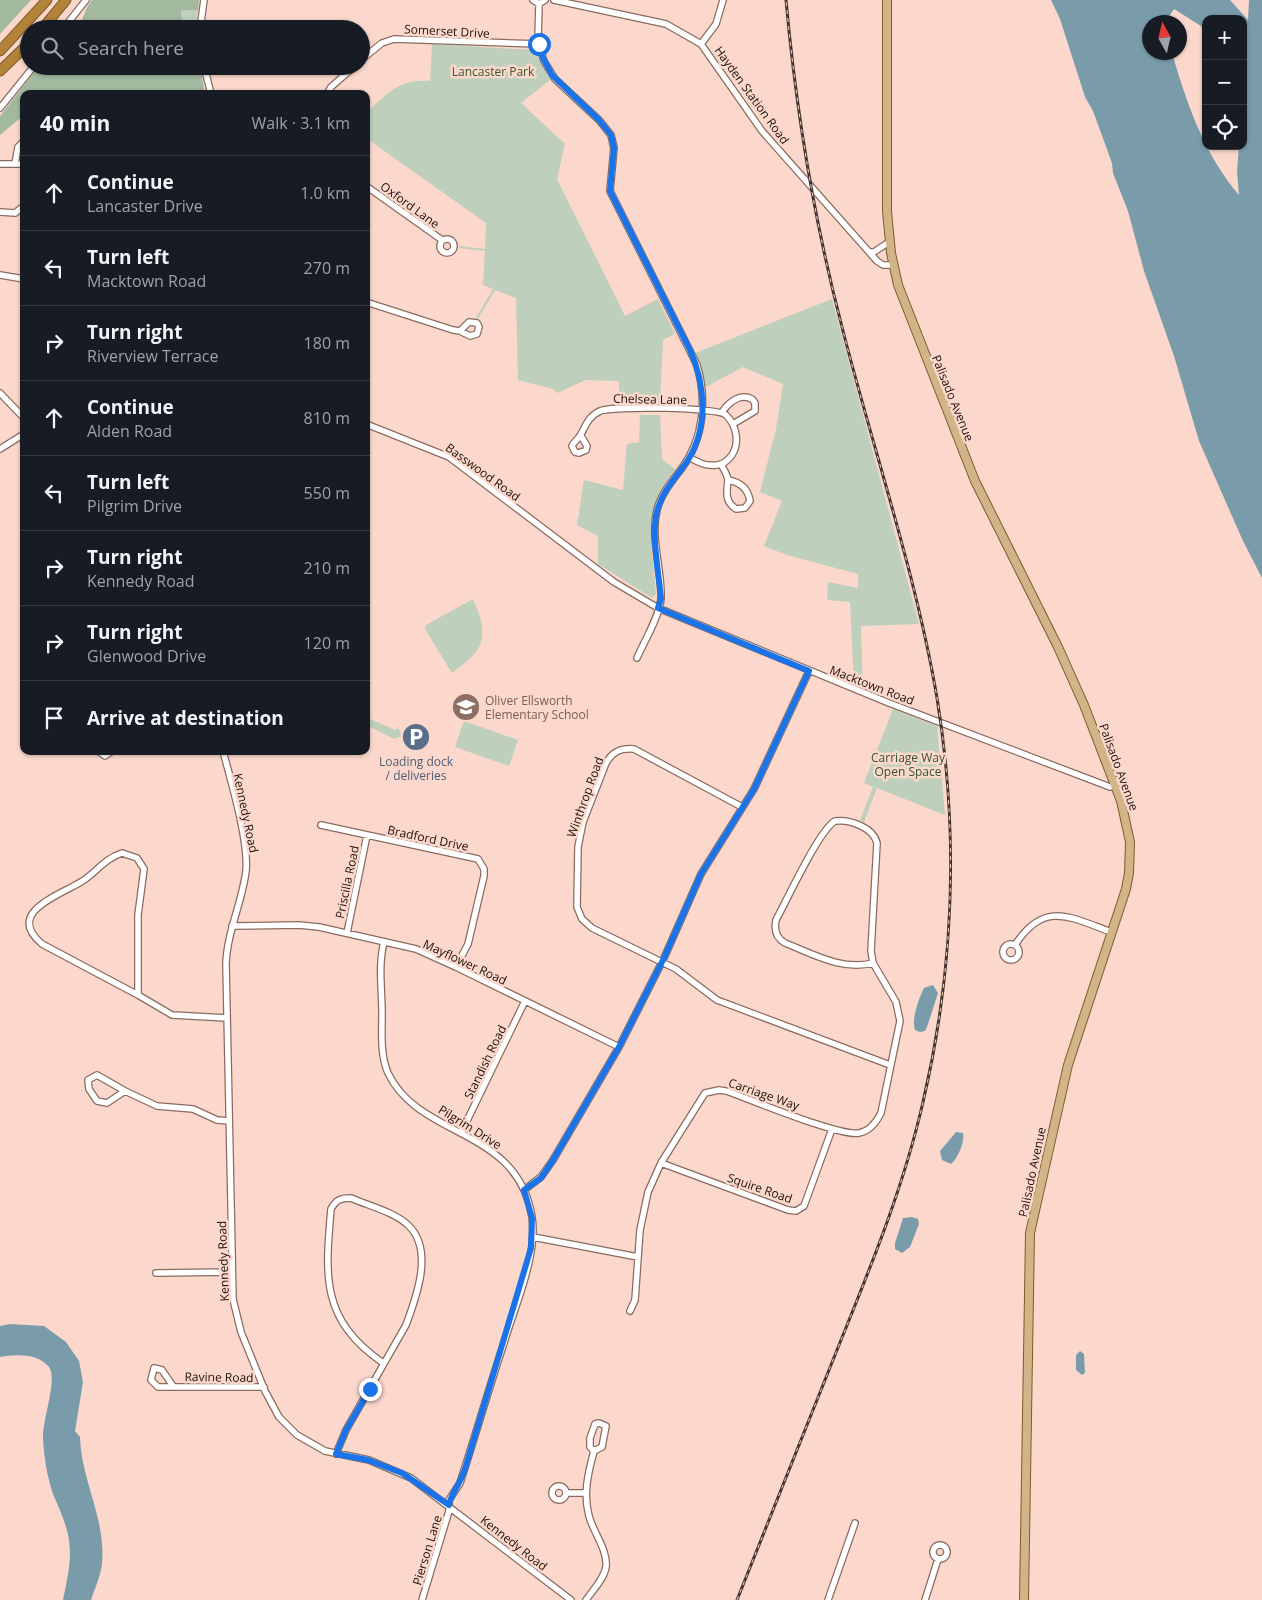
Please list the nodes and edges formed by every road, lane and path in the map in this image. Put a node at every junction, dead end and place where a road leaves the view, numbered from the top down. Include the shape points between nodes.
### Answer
1 (47, 0) edge
2 (66, 0) edge
3 (86, 0) edge
4 (204, 0) edge
5 (545, 0) edge
6 (554, 0) edge
7 (723, 0) edge
8 (887, 0) edge
9 (536, 2) edge
10 (29, 20) edge
11 (49, 20) edge
12 (70, 20) edge
13 (201, 20) edge
14 (20, 29) edge
15 (539, 44) junction
16 (701, 44) junction
17 (0, 51) edge
18 (20, 52) edge
19 (370, 53) edge
20 (0, 71) edge
21 (27, 75) edge
22 (206, 75) edge
23 (344, 75) edge
24 (210, 90) edge
25 (329, 90) edge
26 (0, 108) edge
27 (20, 145) edge
28 (0, 164) edge
29 (15, 164) junction
30 (20, 164) edge
31 (370, 189) edge
32 (20, 209) edge
33 (0, 212) edge
34 (442, 240) dead end
35 (889, 242) junction
36 (869, 252) junction
37 (893, 265) junction
38 (0, 275) edge
39 (20, 278) edge
40 (370, 303) edge
41 (460, 331) dead end
42 (0, 393) edge
43 (703, 410) junction
44 (722, 412) junction
45 (20, 414) edge
46 (733, 424) junction
47 (370, 426) edge
48 (581, 436) dead end
49 (20, 437) edge
50 (0, 450) edge
51 (690, 457) junction
52 (722, 464) junction
53 (728, 480) junction
54 (578, 554) joint
55 (658, 608) junction
56 (637, 658) dead end
57 (809, 671) junction
58 (224, 755) edge
59 (1115, 785) junction
60 (742, 807) junction
61 (321, 825) dead end
62 (367, 835) junction
63 (232, 926) junction
64 (1112, 932) junction
65 (346, 933) junction
66 (384, 942) junction
67 (1014, 945) dead end
68 (662, 962) junction
69 (872, 963) junction
70 (456, 967) junction
71 (138, 995) junction
72 (525, 1002) junction
73 (227, 1018) junction
74 (619, 1047) junction
75 (890, 1066) junction
76 (125, 1091) junction
77 (229, 1120) junction
78 (832, 1129) junction
79 (462, 1131) junction
80 (661, 1163) junction
81 (524, 1190) junction
82 (533, 1236) junction
83 (638, 1257) junction
84 (232, 1272) junction
85 (156, 1273) dead end
86 (630, 1311) dead end
87 (383, 1363) junction
88 (173, 1386) dead end
89 (264, 1388) junction
90 (594, 1451) junction
91 (336, 1454) junction
92 (566, 1493) dead end
93 (586, 1493) junction
94 (449, 1505) junction
95 (855, 1523) dead end
96 (938, 1559) dead end
97 (422, 1600) edge
98 (571, 1600) edge
99 (586, 1600) edge
100 (828, 1600) edge
101 (925, 1600) edge
102 (1024, 1600) edge

1 - 10 highway
2 - 11 highway
3 - 12 street
4 - 13 street
5 - 9 street
6 - 16 street, Hayden Station Road via 666,24
7 - 16 street via 716,24
8 - 35 main road, Palisado Avenue via 886,199
9 - 15 street
14 - 17 highway
15 - 19 street, Somerset Drive via 394,38
15 - 43 street via 552,75 611,135 614,148 610,191 697,366
16 - 36 street, Hayden Station Road via 762,131
18 - 20 highway
21 - 26 street
22 - 24 street
23 - 25 street
27 - 29 street
28 - 29 street
29 - 30 street
31 - 34 street, Oxford Lane
32 - 33 street via 15,213
35 - 36 street
35 - 37 main road, Palisado Avenue
36 - 37 street, Hayden Station Road via 880,264
37 - 59 main road, Palisado Avenue via 913,329 974,481 1058,647
38 - 39 street
40 - 41 street
42 - 45 street
43 - 44 street, Chelsea Lane
43 - 48 street, Chelsea Lane via 609,408 593,416
43 - 51 street
44 - 46 street
44 - 46 street via 738,398 752,399 755,411
46 - 52 street via 735,450
47 - 54 street, Basswood Road via 449,457
49 - 50 street
51 - 52 street via 706,465
51 - 55 street via 664,493 657,510 661,599
52 - 53 street
53 - 53 street via 746,488 750,501 745,508 732,507 725,488
54 - 55 street, Macktown Road via 614,582
55 - 56 street
55 - 57 street, Macktown Road
57 - 59 street, Macktown Road via 1101,783
57 - 60 street via 764,769
58 - 63 street, Kennedy Road via 246,859 243,889
59 - 64 main road, Palisado Avenue via 1128,824 1130,863 1126,889
60 - 68 street via 701,874
60 - 68 street, Winthrop Road via 634,749 611,754 606,763 578,838 579,913 592,928
61 - 62 street, Bradford Drive
62 - 65 street, Priscilla Road
62 - 70 street, Bradford Drive via 478,859 481,863 484,876 471,934
63 - 65 street, Mayflower Road via 299,925
63 - 73 street, Kennedy Road via 226,964
64 - 67 street via 1068,917 1052,916 1040,918 1030,925
64 - 102 main road, Palisado Avenue via 1068,1065 1030,1239
65 - 66 street, Mayflower Road
66 - 70 street, Mayflower Road via 416,949
66 - 79 street, Pilgrim Drive via 381,962 387,1071 410,1102
68 - 74 street
68 - 75 street, Winthrop Road via 716,1000
69 - 69 street via 876,838 866,829 846,821 835,821 825,830 803,870 776,920 775,931 785,943 841,965
69 - 75 street, Carriage Way via 896,1002 900,1021
70 - 72 street, Mayflower Road
71 - 71 street via 138,915 144,869 137,858 122,853 113,856 77,885 42,902 32,912 31,926 42,944
71 - 73 street via 172,1015
72 - 74 street, Mayflower Road
72 - 79 street, Standish Road
73 - 77 street, Kennedy Road
74 - 81 street via 553,1160 541,1178
75 - 78 street, Carriage Way via 881,1113 874,1125 859,1133
76 - 76 street via 98,1075 88,1080 89,1090 102,1104
76 - 77 street via 157,1106 193,1109 218,1120
77 - 84 street, Kennedy Road
78 - 80 street, Carriage Way via 726,1091 711,1091 699,1099
78 - 80 street, Squire Road via 807,1200 796,1211
79 - 81 street, Pilgrim Drive via 502,1159
80 - 83 street, Carriage Way via 648,1192
81 - 82 street, Pilgrim Drive
82 - 83 street
82 - 94 street, Pilgrim Drive via 524,1277 465,1469
83 - 86 street, Carriage Way via 635,1300
84 - 85 street
84 - 89 street, Kennedy Road via 238,1322
87 - 87 street via 395,1346 413,1307 421,1268 419,1243 413,1230 402,1220 344,1198 336,1201 331,1209 327,1262 329,1287 342,1323 354,1339
87 - 91 street
88 - 89 street, Ravine Road
89 - 91 street, Kennedy Road via 280,1417 297,1435
90 - 90 street via 600,1450 604,1441 607,1428 603,1423 595,1424 590,1438 590,1447
90 - 93 street
91 - 94 street, Kennedy Road via 368,1460 402,1473
92 - 93 street
93 - 99 street via 589,1516 606,1567
94 - 97 street, Pierson Lane
94 - 98 street, Kennedy Road
95 - 100 street
96 - 101 street

